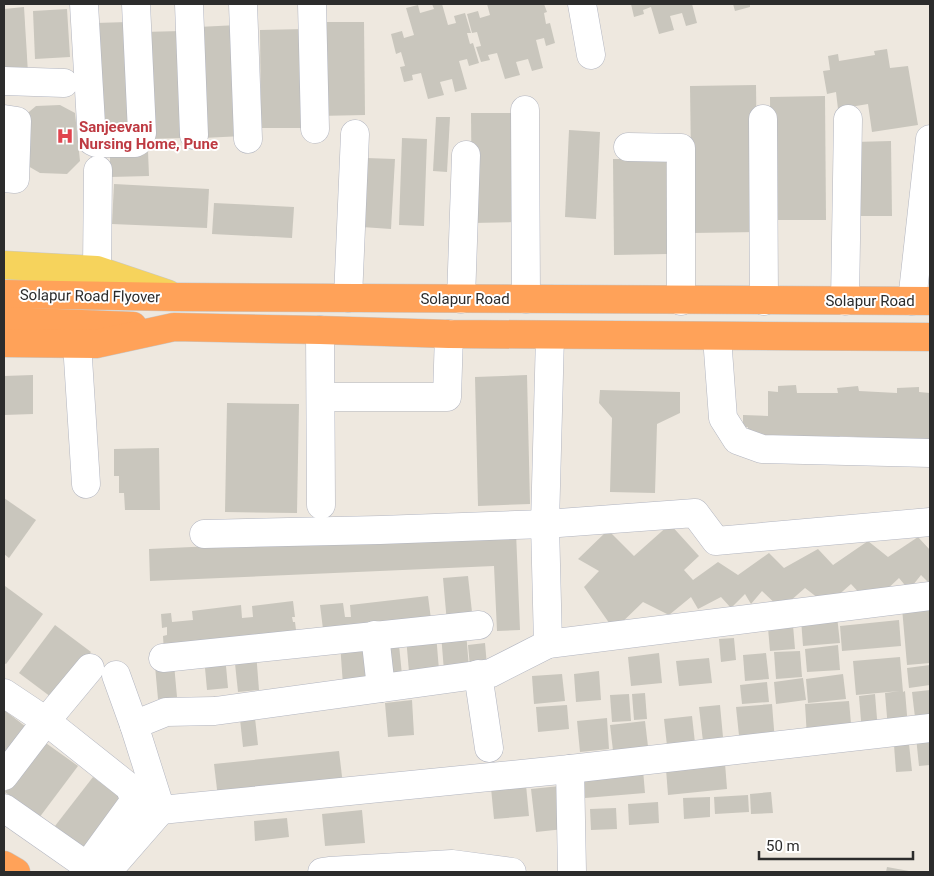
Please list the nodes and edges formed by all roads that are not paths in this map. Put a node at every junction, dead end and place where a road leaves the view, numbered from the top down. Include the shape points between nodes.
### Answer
1 (84, 4) edge
2 (136, 4) edge
3 (190, 4) edge
4 (243, 4) edge
5 (312, 4) edge
6 (582, 4) edge
7 (591, 55) dead end
8 (4, 81) edge
9 (64, 83) dead end
10 (525, 110) dead end
11 (4, 119) edge
12 (763, 119) dead end
13 (848, 119) dead end
14 (316, 129) dead end
15 (355, 134) dead end
16 (194, 135) dead end
17 (248, 139) dead end
18 (930, 139) edge
19 (628, 147) dead end
20 (466, 155) dead end
21 (98, 170) dead end
22 (4, 178) edge
23 (4, 264) edge
24 (97, 270) junction
25 (4, 294) edge
26 (176, 297) junction
27 (348, 298) junction
28 (461, 299) junction
29 (526, 299) junction
30 (681, 300) junction
31 (764, 301) junction
32 (845, 301) junction
33 (921, 301) edge
34 (4, 321) edge
35 (320, 330) junction
36 (83, 334) junction
37 (449, 334) junction
38 (550, 336) junction
39 (717, 337) junction
40 (930, 337) edge
41 (4, 344) edge
42 (321, 397) junction
43 (930, 453) edge
44 (86, 484) dead end
45 (320, 505) dead end
46 (930, 522) edge
47 (545, 524) junction
48 (204, 534) dead end
49 (930, 596) edge
50 (479, 625) dead end
51 (375, 635) junction
52 (548, 644) junction
53 (163, 658) dead end
54 (478, 674) junction
55 (381, 688) junction
56 (4, 693) edge
57 (46, 722) junction
58 (134, 725) junction
59 (930, 728) edge
60 (489, 748) dead end
61 (570, 769) junction
62 (4, 776) edge
63 (4, 808) edge
64 (161, 810) junction
65 (4, 864) edge
66 (16, 872) edge
67 (107, 872) edge
68 (322, 872) edge
69 (512, 872) edge
70 (572, 872) edge

1 - 2 street via 92,141 96,143 135,143 141,138
3 - 16 street
4 - 17 street
5 - 14 street
6 - 7 street
8 - 9 street
10 - 29 street
11 - 22 street via 17,120 15,179
12 - 31 street
13 - 32 street
15 - 27 street
18 - 33 street
19 - 30 street via 681,148
20 - 28 street
21 - 24 street
23 - 24 main road, Solapur Road
24 - 26 main road, Solapur Road
25 - 26 highway, Solapur Road Flyover
26 - 27 highway, Solapur Road
27 - 28 highway, Solapur Road
28 - 29 highway, Solapur Road
29 - 30 highway, Solapur Road
30 - 31 highway, Solapur Road
31 - 32 highway, Solapur Road
32 - 33 highway, Solapur Road
34 - 36 highway, Solapur Road Flyover
35 - 36 highway via 174,327 96,344
35 - 37 highway
35 - 42 street
36 - 41 highway
36 - 44 street
37 - 38 highway
37 - 42 street via 447,397
38 - 39 highway
38 - 47 street
39 - 40 highway
39 - 43 street via 723,418 737,440 762,450
42 - 45 street
46 - 47 street via 716,541 695,513
47 - 48 street
47 - 52 street
49 - 52 street
50 - 51 street
51 - 53 street
51 - 55 street
52 - 54 street via 491,673
54 - 55 street
54 - 60 street
55 - 58 street via 215,711 166,712
56 - 57 street
57 - 58 street via 103,672
57 - 62 street
57 - 63 street via 129,787 135,800 87,866
58 - 64 street
59 - 61 street
61 - 64 street
61 - 70 street
64 - 67 street
65 - 66 highway
68 - 69 street via 452,864

